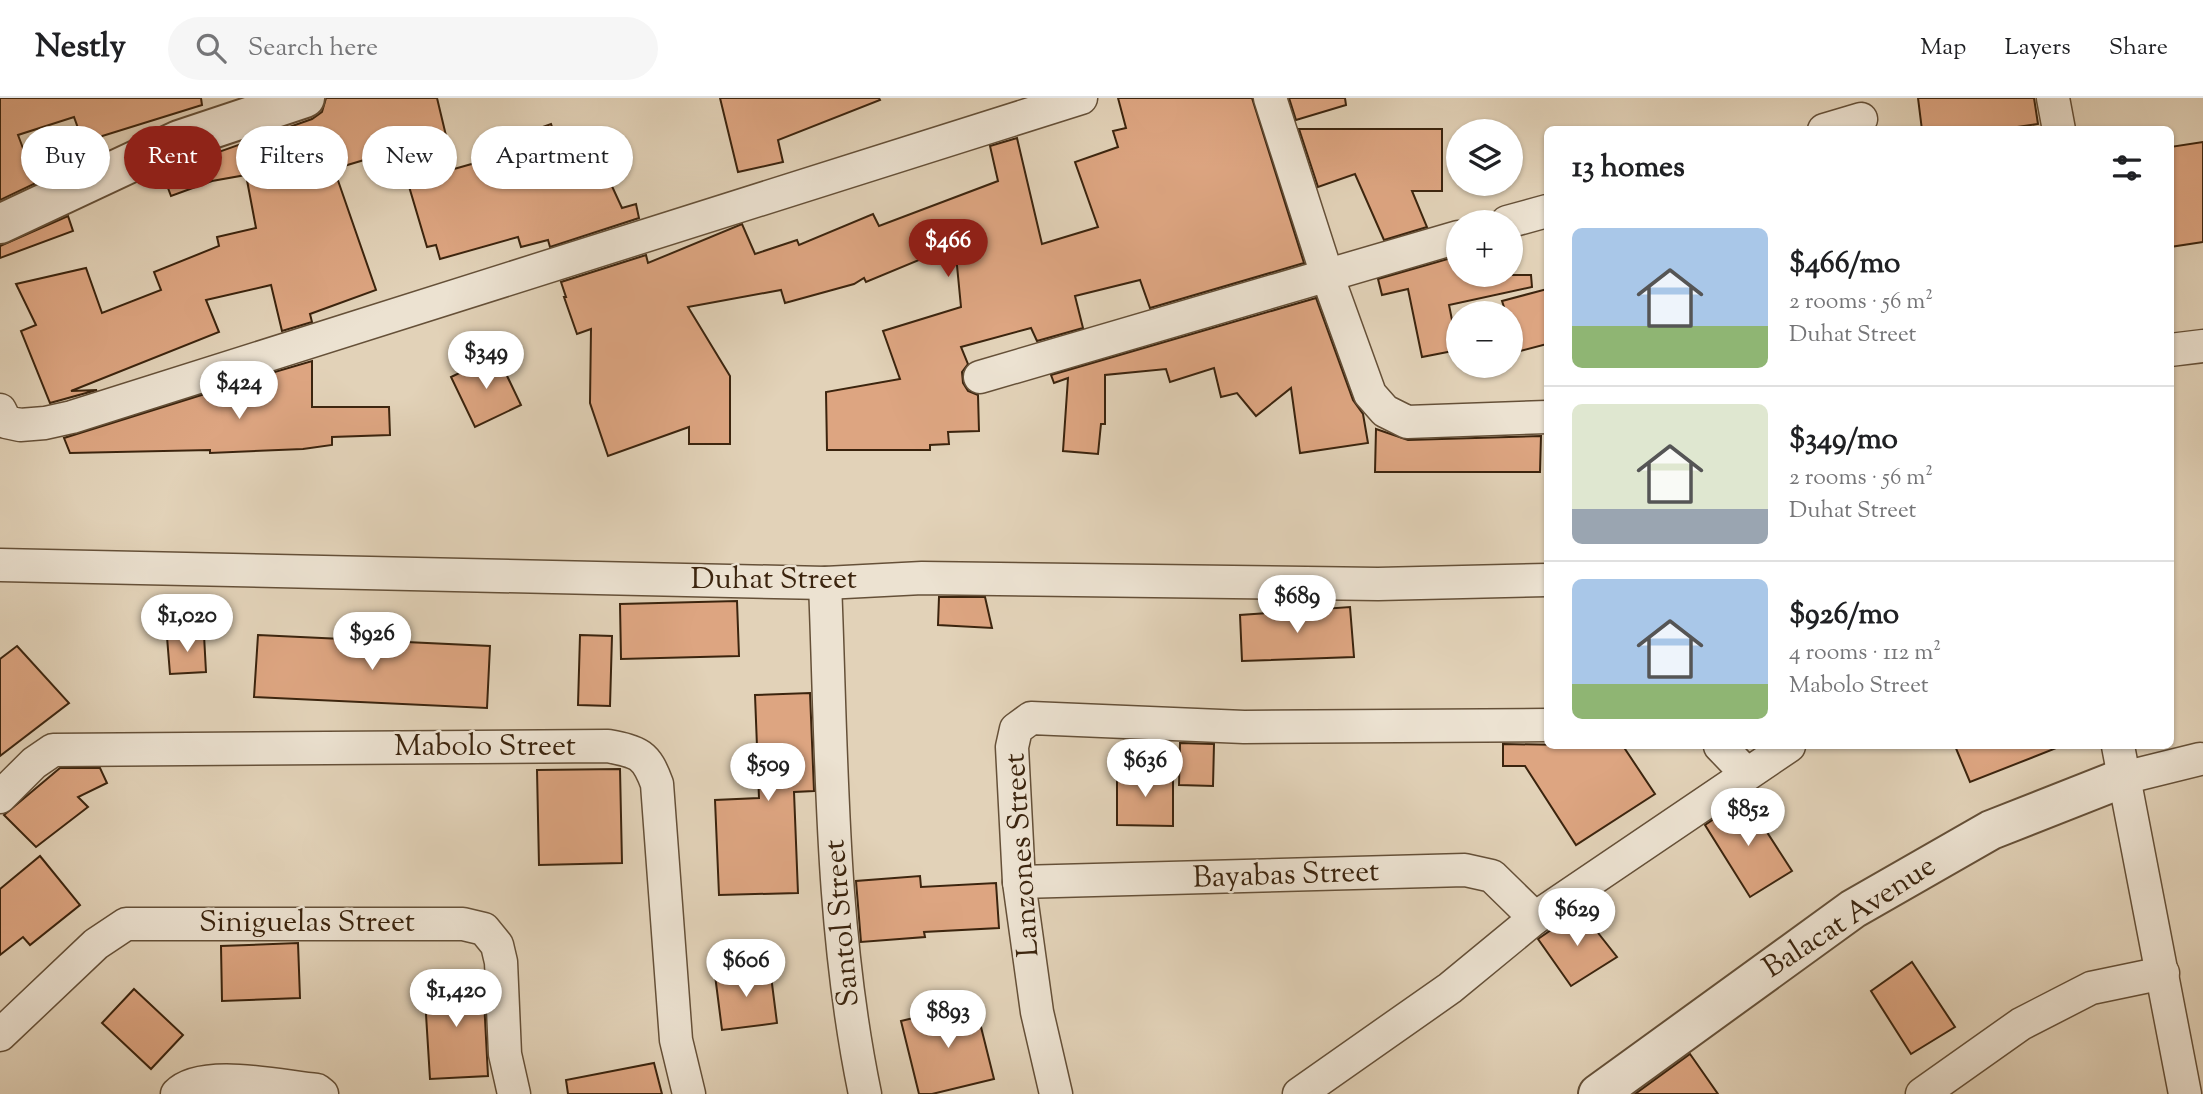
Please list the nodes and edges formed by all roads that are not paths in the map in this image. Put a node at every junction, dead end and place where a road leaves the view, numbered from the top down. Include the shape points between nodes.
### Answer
1 (305, 98) edge
2 (1081, 98) edge
3 (1270, 98) edge
4 (2053, 98) edge
5 (1860, 115) edge
6 (1834, 126) edge
7 (2058, 126) edge
8 (1544, 212) edge
9 (1523, 218) edge
10 (0, 224) edge
11 (1446, 240) edge
12 (1327, 275) junction
13 (2203, 346) edge
14 (2174, 350) edge
15 (980, 377) dead end
16 (0, 410) edge
17 (1544, 417) edge
18 (0, 565) edge
19 (1544, 580) edge
20 (825, 583) junction
21 (1544, 725) edge
22 (1723, 749) edge
23 (1784, 749) edge
24 (2200, 758) dead end
25 (2121, 762) edge
26 (1746, 773) junction
27 (0, 797) edge
28 (1019, 882) junction
29 (1535, 918) junction
30 (2163, 972) junction
31 (0, 1035) edge
32 (177, 1094) edge
33 (322, 1094) edge
34 (514, 1094) edge
35 (689, 1094) edge
36 (865, 1094) edge
37 (1056, 1094) edge
38 (1299, 1094) edge
39 (1598, 1094) edge
40 (1922, 1094) edge
41 (2185, 1094) edge

1 - 10 street via 179,140
2 - 16 street via 72,417 20,425 6,422
3 - 12 street
4 - 7 street
5 - 6 street
8 - 9 street
11 - 12 street
12 - 15 street
12 - 17 street via 1370,394 1385,411 1407,422
13 - 14 street
18 - 20 street, Duhat Street
19 - 20 street, Duhat Street via 1378,584 922,578
20 - 36 street, Santol Street via 840,940
21 - 28 street, Lanzones Street via 1244,727 1031,718 1016,729 1012,747
22 - 26 street
23 - 26 street
24 - 25 street
25 - 30 street
25 - 39 street, Balacat Avenue via 1853,909
26 - 29 street
27 - 35 street, Mabolo Street via 53,750 608,746 632,751 648,760 657,784 676,1040
28 - 29 street, Bayabas Street via 1465,870 1492,876
28 - 37 street, Lanzones Street via 1037,1012
29 - 38 street via 1450,988
30 - 40 street via 2091,988 2021,1024
30 - 41 street
31 - 34 street, Siniguelas Street via 96,944 125,924 463,924 484,929 496,945 501,962 505,1054
32 - 33 street via 186,1085 210,1080

